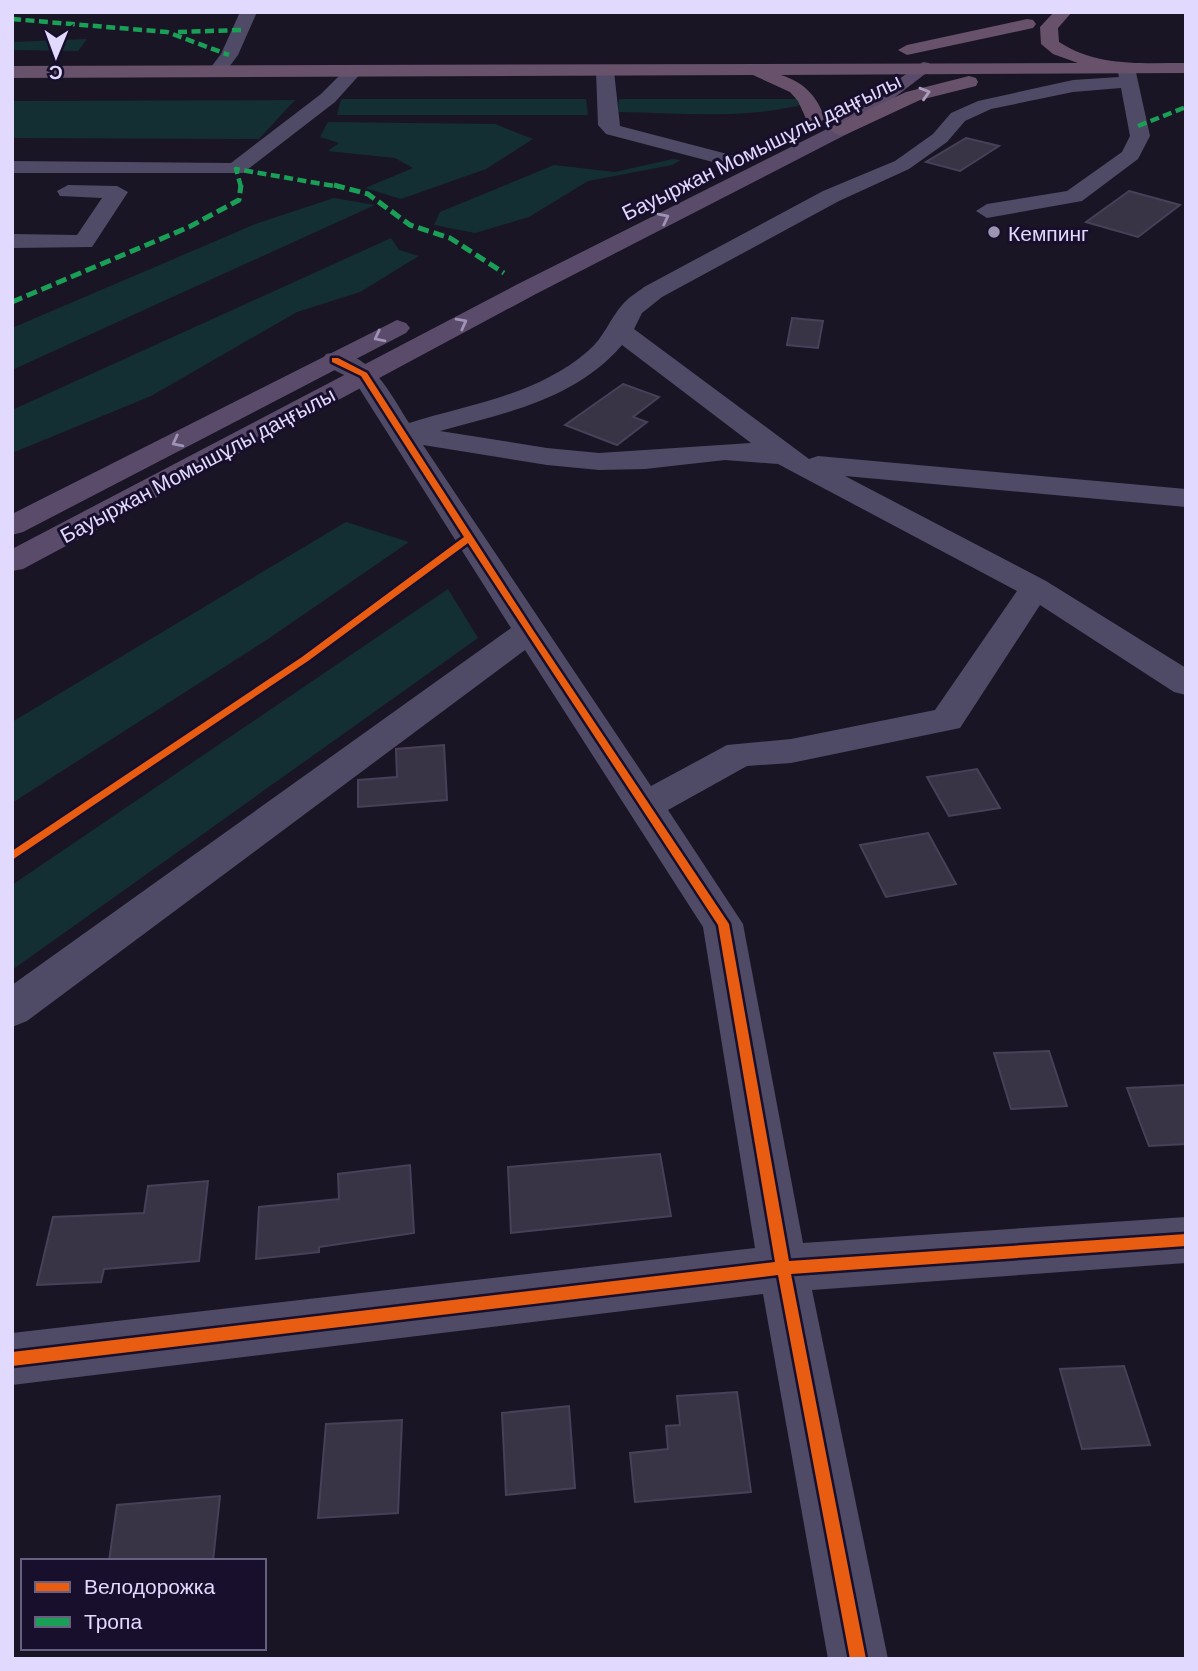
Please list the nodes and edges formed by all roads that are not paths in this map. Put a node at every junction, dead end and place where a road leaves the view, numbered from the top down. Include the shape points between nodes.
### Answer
1 (249, 12) edge
2 (1057, 12) edge
3 (1064, 12) edge
4 (1027, 24) junction
5 (12, 63) edge
6 (220, 67) junction
7 (751, 67) junction
8 (923, 67) junction
9 (1186, 68) edge
10 (355, 71) junction
11 (605, 71) junction
12 (12, 72) edge
13 (1128, 75) junction
14 (815, 119) junction
15 (840, 130) junction
16 (727, 160) junction
17 (12, 167) edge
18 (79, 168) junction
19 (690, 179) dead end
20 (987, 211) dead end
21 (12, 241) edge
22 (529, 260) dead end
23 (480, 285) dead end
24 (419, 316) dead end
25 (620, 331) junction
26 (350, 368) junction
27 (402, 433) junction
28 (791, 460) junction
29 (1186, 498) edge
30 (12, 526) edge
31 (12, 562) edge
32 (1035, 588) junction
33 (529, 631) junction
34 (1186, 684) edge
35 (645, 806) junction
36 (12, 1009) edge
37 (1186, 1240) edge
38 (783, 1268) junction
39 (12, 1359) edge
40 (858, 1659) edge

1 - 6 street
2 - 4 highway
3 - 13 highway via 1049,27 1050,44
4 - 7 highway via 893,52
4 - 8 highway
5 - 6 highway
6 - 7 highway
6 - 10 highway
6 - 12 highway
7 - 8 highway
7 - 11 highway
7 - 14 highway via 804,93
8 - 13 highway
8 - 14 main road, Бауыржан Момышұлы даңғылы
8 - 15 main road, Бауыржан Момышұлы даңғылы
9 - 13 highway via 1154,68
10 - 11 highway
10 - 18 street via 328,98 236,169
11 - 16 street via 608,125 613,130
15 -> 13 highway via 914,96 955,84 1025,73
13 - 20 street via 1140,136 1131,155 1074,197
13 - 25 street via 985,104 958,117 940,138 902,165 831,196 653,292 632,309
14 - 16 main road, Бауыржан Момышұлы даңғылы
26 -> 15 main road, Бауыржан Момышұлы даңғылы
16 - 19 main road, Бауыржан Момышұлы даңғылы
17 - 18 street
18 - 21 street via 63,191 117,192 83,242
22 - 23 main road
24 -> 26 main road, Бауыржан Момышұлы даңғылы
25 - 27 street via 605,352 553,386 505,407
25 - 28 street
26 - 27 street
26 -> 30 main road, Бауыржан Момышұлы даңғылы
26 - 31 main road, Бауыржан Момышұлы даңғылы
27 - 28 street via 587,461 626,462 734,450
27 - 33 street
28 - 29 street
28 - 32 street
32 - 34 street
32 - 35 street via 947,720 791,751 740,754
33 - 35 street
33 - 36 street
35 - 38 street via 723,924
37 - 38 street
38 - 39 street
38 - 40 street

